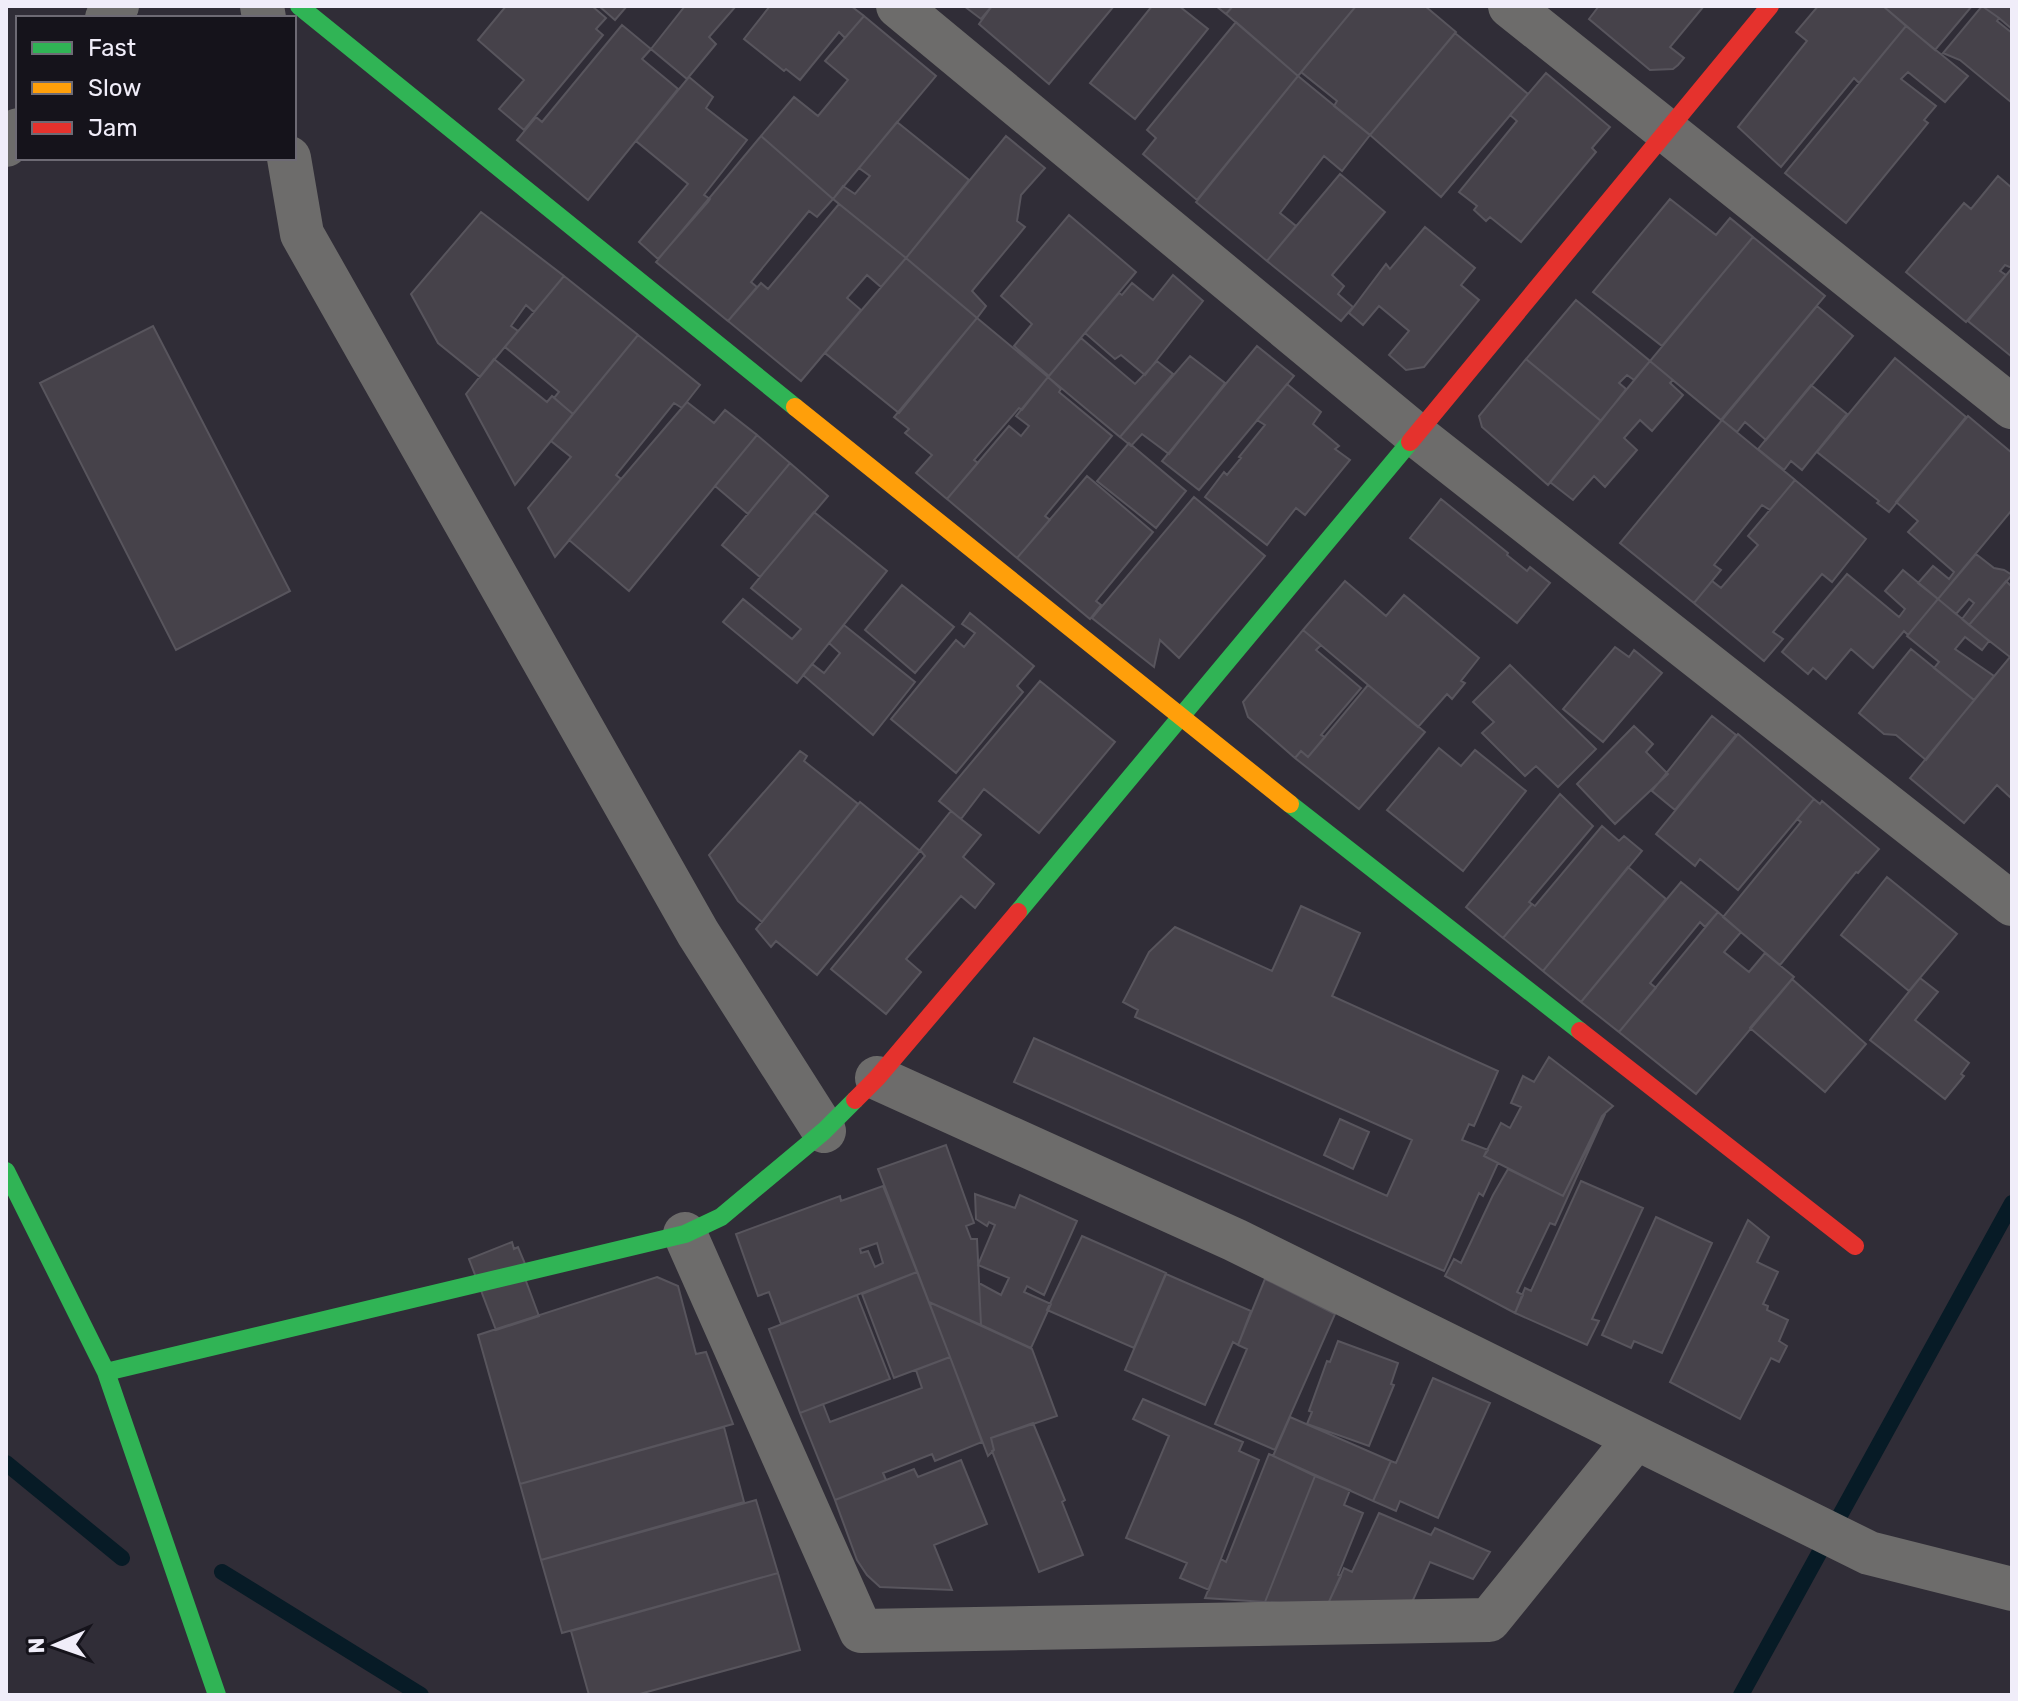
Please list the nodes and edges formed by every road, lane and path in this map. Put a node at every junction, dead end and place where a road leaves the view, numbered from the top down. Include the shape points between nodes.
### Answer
1 (299, 6) edge
2 (898, 6) edge
3 (1510, 6) edge
4 (1770, 6) edge
5 (1666, 133) junction
6 (289, 160) edge
7 (2012, 407) edge
8 (1416, 435) junction
9 (1181, 719) junction
10 (2012, 904) edge
11 (877, 1078) junction
12 (824, 1131) junction
13 (6, 1171) edge
14 (685, 1234) junction
15 (1855, 1246) dead end
16 (106, 1372) junction
17 (1636, 1438) junction
18 (2012, 1589) edge
19 (217, 1695) edge

1 - 9 street
2 - 8 street
3 - 5 street
4 - 5 street
5 - 7 street
5 - 8 street
6 - 12 street via 302,234 698,933
8 - 9 street
8 - 10 street
9 - 11 street
9 - 15 street
11 - 12 street
11 - 17 street via 1235,1240
12 - 14 street via 721,1217
13 - 16 street
14 - 16 street
14 - 17 street via 861,1631 1489,1620
16 - 19 street
17 - 18 street via 1869,1553

